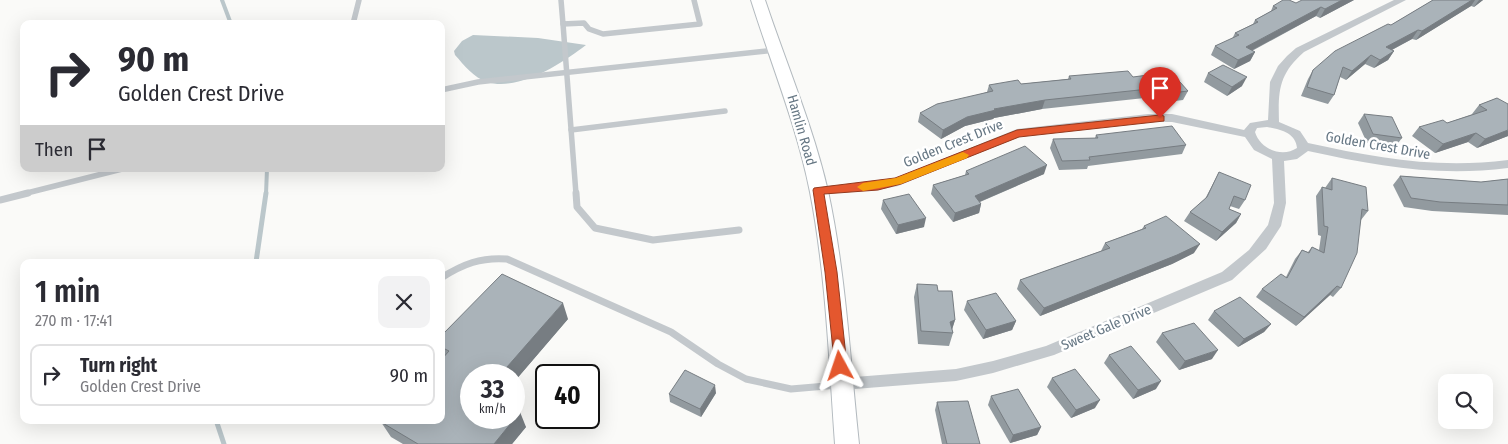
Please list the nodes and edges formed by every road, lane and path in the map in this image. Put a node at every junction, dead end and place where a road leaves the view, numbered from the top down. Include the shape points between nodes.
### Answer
1 (359, 0) edge
2 (561, 0) edge
3 (694, 0) edge
4 (758, 0) edge
5 (1401, 0) edge
6 (354, 20) edge
7 (563, 24) junction
8 (775, 50) junction
9 (567, 72) junction
10 (445, 89) edge
11 (726, 111) dead end
12 (1274, 124) junction
13 (571, 130) junction
14 (1248, 134) junction
15 (1304, 146) junction
16 (1278, 156) junction
17 (1508, 164) edge
18 (110, 172) edge
19 (818, 190) junction
20 (0, 200) edge
21 (739, 230) dead end
22 (445, 276) edge
23 (842, 384) junction
24 (847, 444) edge

1 - 6 lane
2 - 7 lane
3 - 7 lane via 700,24 604,34 589,29 584,23
4 - 8 street, Hamlin Road
5 - 12 street via 1288,59 1275,79
7 - 9 lane
8 - 9 lane
8 - 19 street, Hamlin Road via 800,121
9 - 10 lane
9 - 13 lane
11 - 13 lane
12 - 14 street via 1255,124
12 - 15 street via 1294,133
13 - 21 lane via 578,207 595,228 653,240
14 - 16 street via 1257,147
14 - 19 street, Golden Crest Drive via 1172,118 1148,118 1017,134 898,182
15 - 16 street via 1297,156
15 - 17 street, Golden Crest Drive via 1370,161 1434,170
16 - 23 street, Sweet Gale Drive via 1280,204 1273,231 1248,261 1227,276 1049,352 956,375
18 - 20 lane
19 - 23 street, Hamlin Road via 831,272
22 - 23 lane via 473,260 507,258 666,328 742,378 765,386 793,389 821,389
23 - 24 street, Hamlin Road

